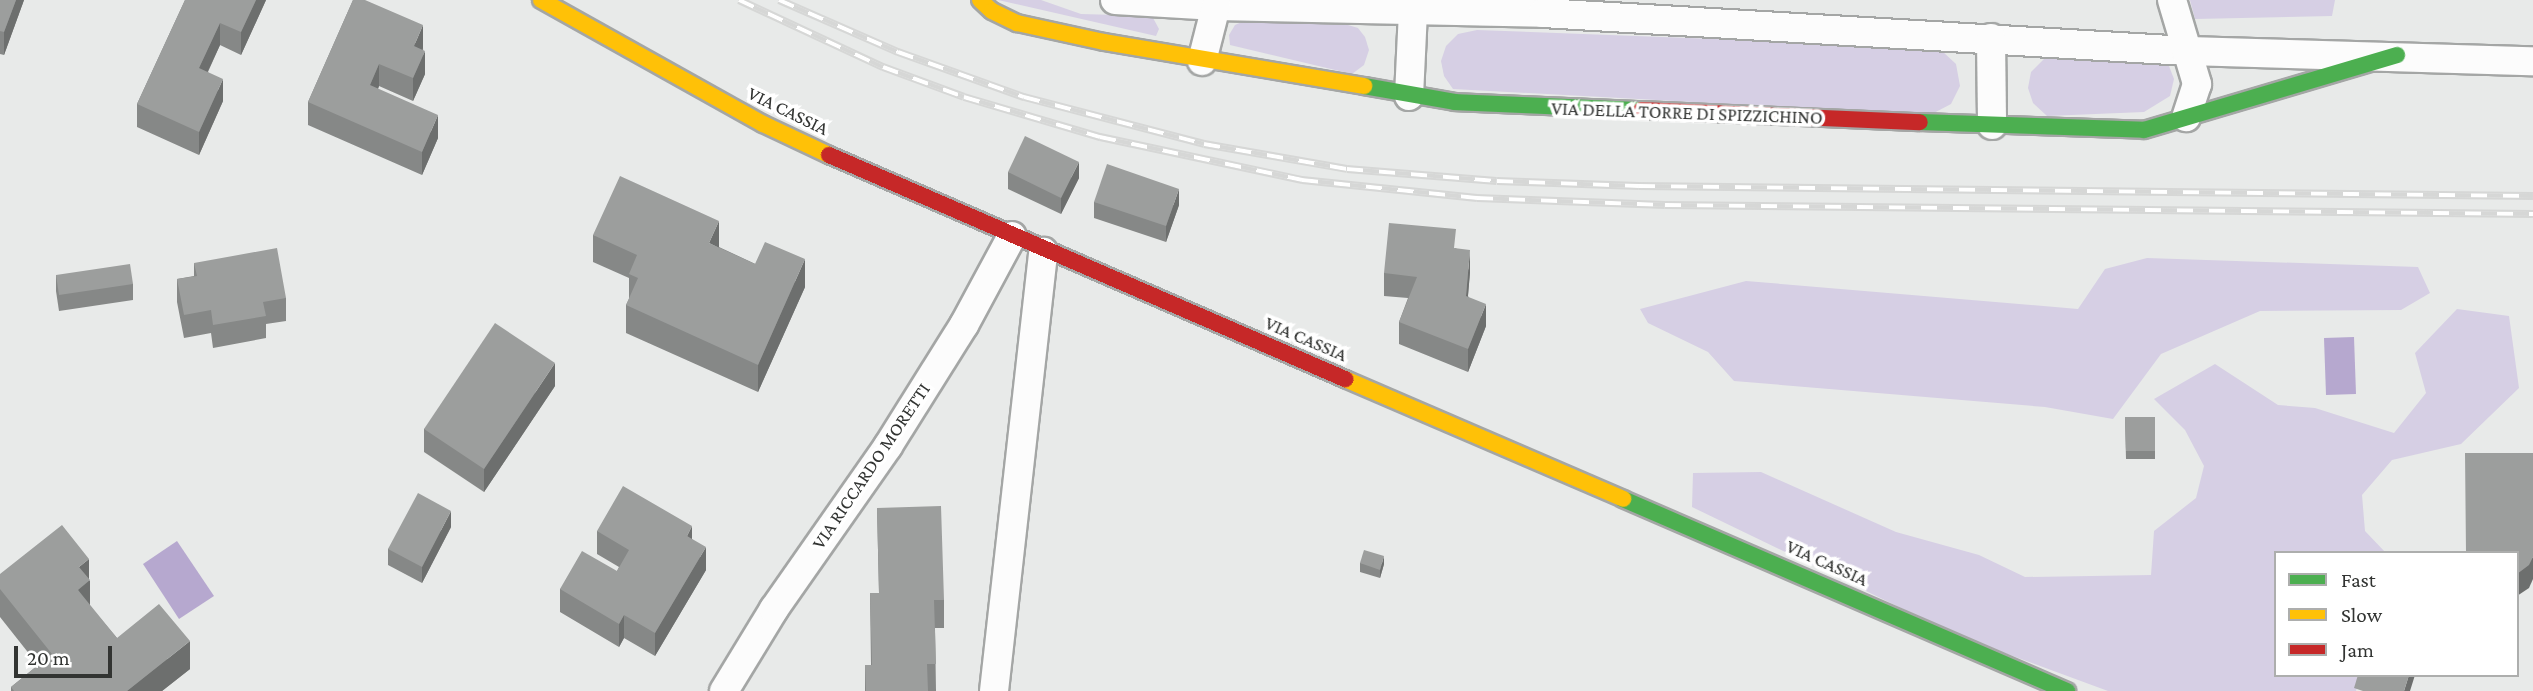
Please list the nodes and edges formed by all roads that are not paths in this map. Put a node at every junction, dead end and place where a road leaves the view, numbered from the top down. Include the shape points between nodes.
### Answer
1 (541, 0) edge
2 (980, 0) edge
3 (1115, 0) edge
4 (2172, 0) edge
5 (1216, 6) junction
6 (1413, 10) junction
7 (1991, 38) junction
8 (2186, 51) junction
9 (2397, 55) junction
10 (1202, 61) junction
11 (2533, 61) edge
12 (1409, 96) junction
13 (2186, 117) junction
14 (1992, 125) junction
15 (1012, 236) junction
16 (1043, 251) junction
17 (724, 691) edge
18 (994, 691) edge
19 (2067, 691) edge

1 - 15 main road, VIA CASSIA via 763,124
2 - 10 main road, VIA DELLA TORRE DI SPIZZICHINO via 1017,23
3 - 5 street, VIA DELLA TORRE DI SPIZZICHINO
4 - 8 street
5 - 6 street, VIA DELLA TORRE DI SPIZZICHINO
5 - 10 street
6 - 7 street, VIA DELLA TORRE DI SPIZZICHINO
6 - 12 street
7 - 8 street, VIA DELLA TORRE DI SPIZZICHINO
7 - 14 street
8 - 9 street, VIA DELLA TORRE DI SPIZZICHINO
8 - 13 street via 2197,84
9 - 11 street, VIA DELLA TORRE DI SPIZZICHINO
9 - 13 main road, VIA DELLA TORRE DI SPIZZICHINO
10 - 12 main road, VIA DELLA TORRE DI SPIZZICHINO
12 - 14 main road, VIA DELLA TORRE DI SPIZZICHINO via 1508,106
13 - 14 main road, VIA DELLA TORRE DI SPIZZICHINO via 2144,130
15 - 16 main road, VIA CASSIA
15 - 17 street, VIA RICCARDO MORETTI via 964,325 888,446 774,609
16 - 18 street
16 - 19 main road, VIA CASSIA

